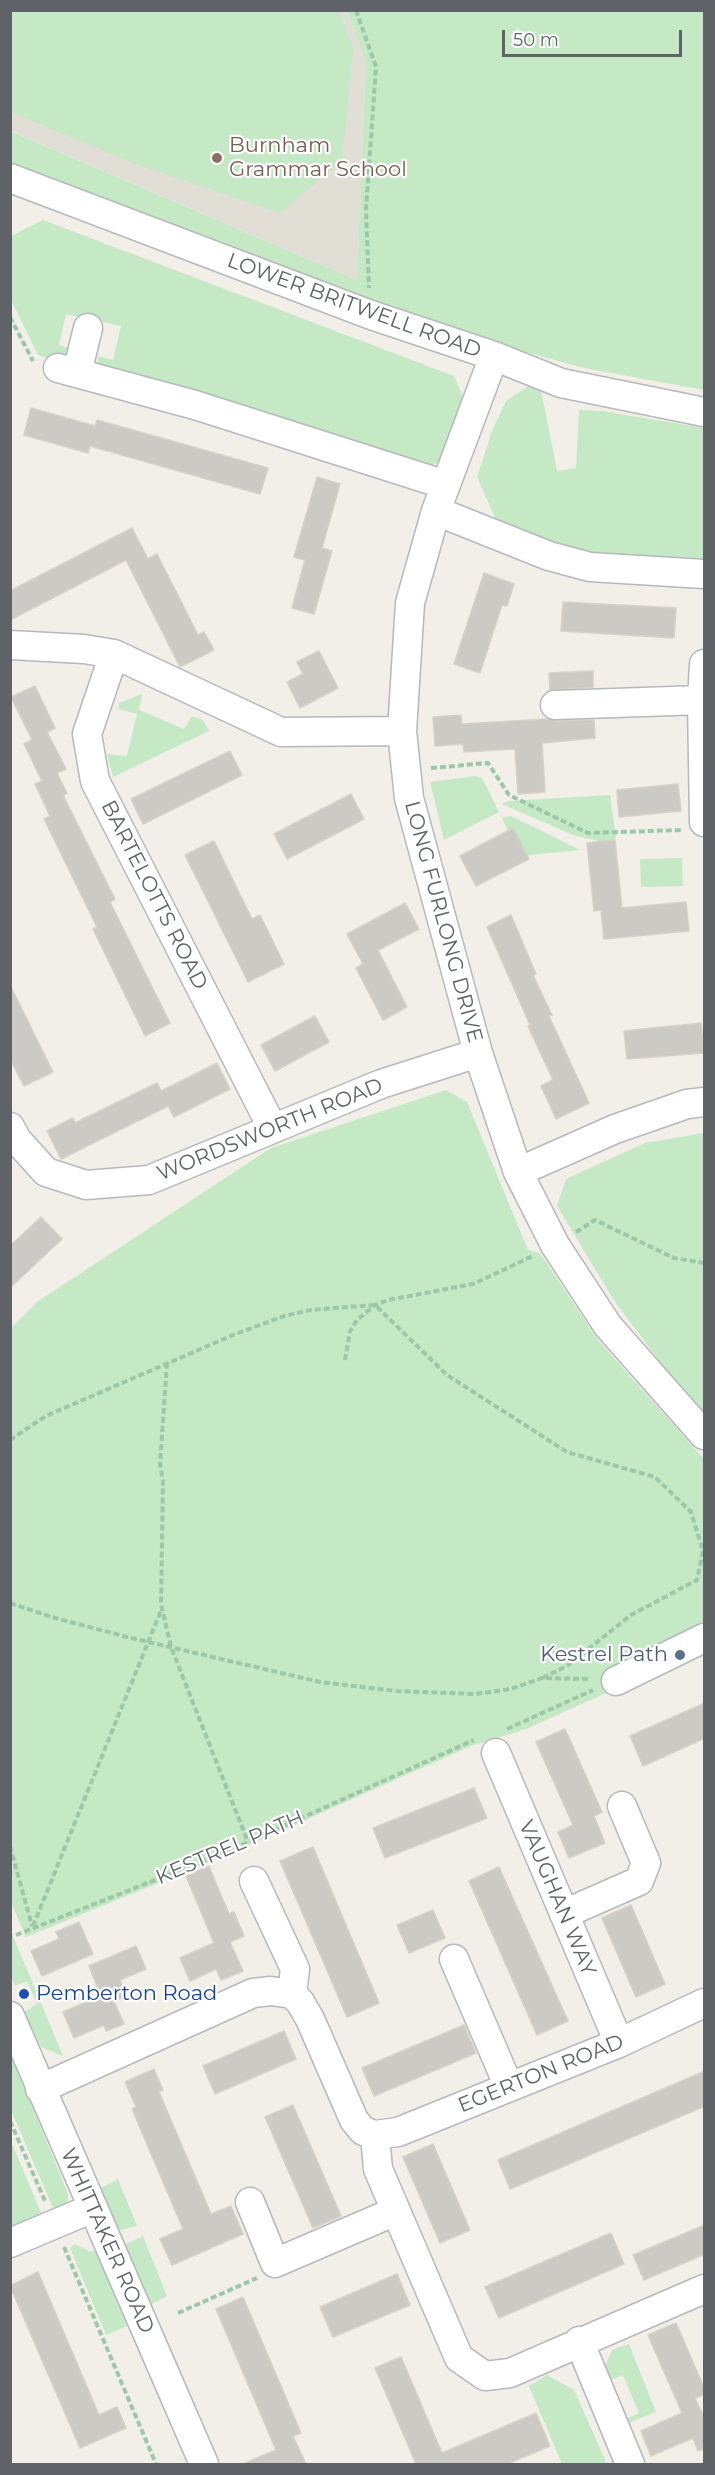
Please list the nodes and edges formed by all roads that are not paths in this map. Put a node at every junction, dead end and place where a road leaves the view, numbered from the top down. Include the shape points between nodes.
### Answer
1 (13, 182) edge
2 (88, 328) dead end
3 (494, 356) junction
4 (705, 412) edge
5 (441, 498) junction
6 (705, 574) edge
7 (10, 645) edge
8 (114, 654) junction
9 (705, 664) edge
10 (702, 700) junction
11 (555, 705) dead end
12 (402, 731) junction
13 (699, 826) edge
14 (478, 1053) junction
15 (705, 1102) edge
16 (272, 1127) junction
17 (13, 1137) edge
18 (518, 1172) junction
19 (705, 1435) edge
20 (705, 1638) edge
21 (616, 1680) road end
22 (491, 1741) road end
23 (622, 1806) dead end
24 (254, 1881) dead end
25 (564, 1914) junction
26 (454, 1959) dead end
27 (292, 1994) junction
28 (705, 2003) edge
29 (10, 2016) edge
30 (619, 2043) junction
31 (509, 2087) junction
32 (40, 2088) junction
33 (375, 2135) junction
34 (250, 2202) dead end
35 (93, 2208) junction
36 (396, 2211) junction
37 (10, 2243) edge
38 (705, 2289) edge
39 (579, 2341) junction
40 (204, 2464) edge
41 (630, 2464) edge

1 - 3 street, LOWER BRITWELL ROAD via 371,315
2 - 5 street via 67,371 263,426
3 - 4 street, LOWER BRITWELL ROAD via 561,383
3 - 5 street, LONG FURLONG DRIVE
5 - 6 street via 549,556 590,567
5 - 12 street, LONG FURLONG DRIVE via 410,603
7 - 8 street
8 - 12 street via 281,732
8 - 16 street, BARTELOTTS ROAD via 87,734 95,781
9 - 10 street
10 - 11 street
10 - 13 street
12 - 14 street, LONG FURLONG DRIVE via 409,798
14 - 16 street, WORDSWORTH ROAD via 381,1084
14 - 18 street, LONG FURLONG DRIVE
15 - 18 street via 687,1104 615,1128
16 - 17 street, WORDSWORTH ROAD via 149,1180 86,1185 46,1172
18 - 19 street, LONG FURLONG DRIVE via 555,1245 608,1326
20 - 21 street
22 - 25 street, VAUGHAN WAY
23 - 25 street via 646,1863 639,1881
24 - 27 street via 295,1969
25 - 30 street, VAUGHAN WAY
26 - 31 street
27 - 32 street via 253,1993
27 - 33 street via 310,2019 354,2120 363,2131
28 - 30 street, EGERTON ROAD
29 - 32 street, WHITTAKER ROAD
30 - 31 street, EGERTON ROAD
31 - 33 street, EGERTON ROAD via 398,2132
32 - 35 street, WHITTAKER ROAD
33 - 36 street via 378,2169
34 - 36 street via 275,2263
35 - 37 street
35 - 40 street, WHITTAKER ROAD
36 - 39 street via 459,2358 485,2376 510,2373
38 - 39 street
39 - 41 street

